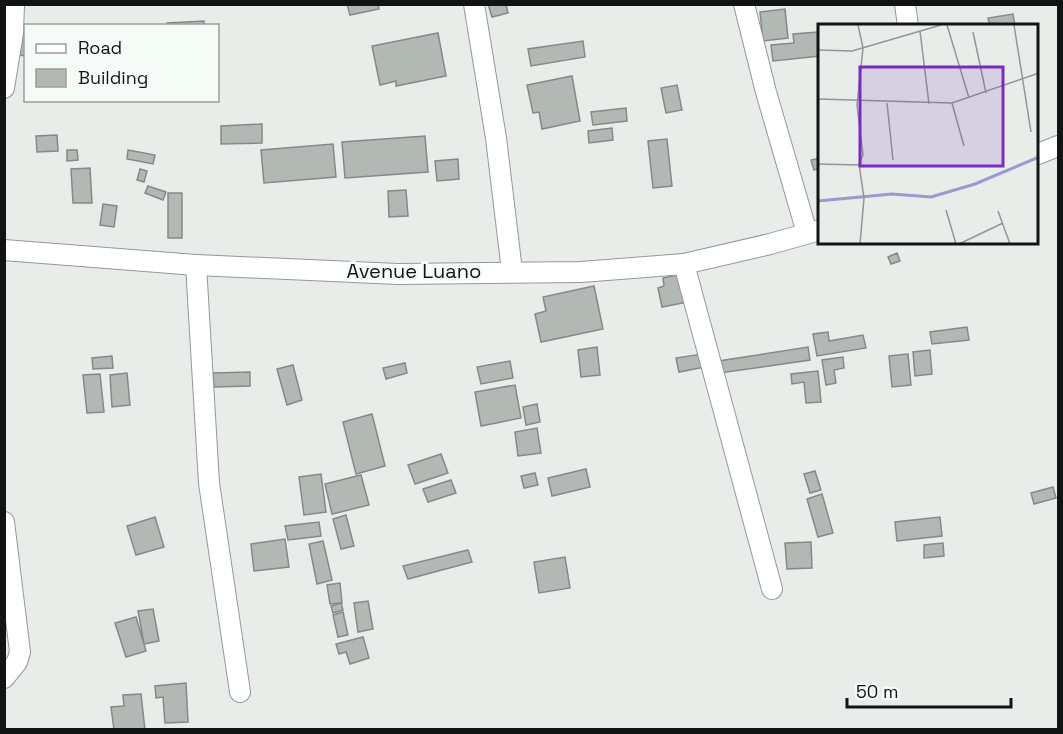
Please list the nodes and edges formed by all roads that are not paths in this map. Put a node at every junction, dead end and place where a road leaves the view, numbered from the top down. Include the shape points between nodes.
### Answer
1 (14, 4) edge
2 (474, 4) edge
3 (744, 4) edge
4 (904, 4) edge
5 (908, 24) edge
6 (4, 88) edge
7 (1059, 146) edge
8 (1039, 154) edge
9 (814, 232) edge
10 (4, 250) edge
11 (684, 264) junction
12 (196, 265) junction
13 (512, 272) junction
14 (4, 522) edge
15 (772, 589) dead end
16 (4, 678) edge
17 (240, 692) dead end

1 - 6 street
2 - 13 street
3 - 9 street via 766,92
4 - 5 street
7 - 8 street
9 - 11 street, Avenue Luano
10 - 12 street, Avenue Luano
11 - 13 street, Avenue Luano via 581,272
11 - 15 street
12 - 13 street, Avenue Luano via 398,274
12 - 17 street via 209,483
14 - 16 street via 20,652

